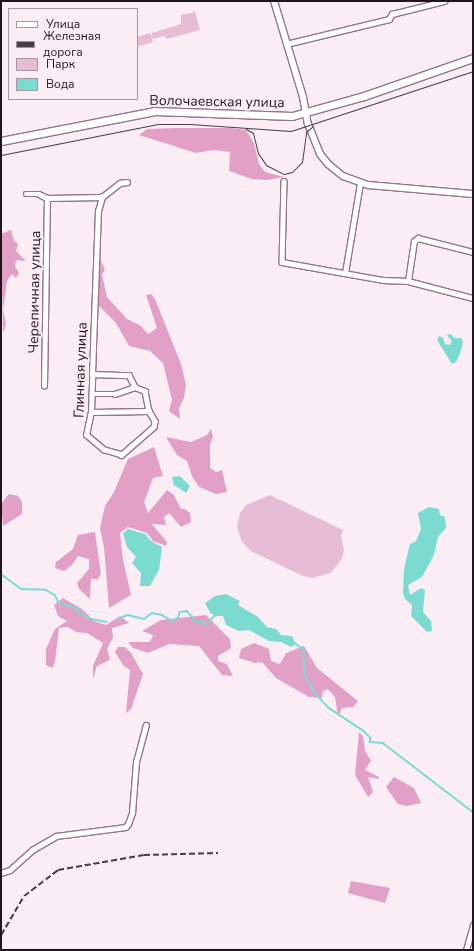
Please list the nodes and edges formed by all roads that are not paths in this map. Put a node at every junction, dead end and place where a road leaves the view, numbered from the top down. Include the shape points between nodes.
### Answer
1 (274, 1) edge
2 (444, 1) edge
3 (286, 44) junction
4 (473, 58) edge
5 (305, 114) junction
6 (1, 141) edge
7 (284, 181) dead end
8 (127, 182) dead end
9 (360, 183) junction
10 (26, 194) dead end
11 (473, 194) edge
12 (102, 197) junction
13 (47, 198) junction
14 (473, 252) edge
15 (345, 273) junction
16 (408, 281) junction
17 (473, 298) edge
18 (92, 374) junction
19 (134, 385) junction
20 (44, 386) dead end
21 (92, 394) junction
22 (149, 411) junction
23 (91, 412) junction
24 (146, 725) dead end
25 (1, 873) edge
26 (473, 925) edge
27 (466, 950) edge

1 - 3 main road
2 - 3 street via 392,14 389,19
3 - 5 main road via 303,97
4 - 5 main road, Волочаевская улица
5 - 6 main road, Волочаевская улица via 271,117 155,111
5 - 9 main road via 324,160 339,174
7 - 15 street via 280,261
8 - 12 street via 120,183
9 - 11 main road
9 - 15 street
10 - 13 street via 39,194
12 - 13 street
12 - 18 street, Глинная улица via 98,211
13 - 20 street, Черепичная улица
14 - 16 street via 420,238 414,241
15 - 16 street
16 - 17 street
18 - 19 street via 129,375
18 - 21 street, Глинная улица
19 - 21 street via 115,394
19 - 22 street, Глинная улица via 145,391
21 - 23 street, Глинная улица
22 - 23 street
22 - 23 street, Глинная улица via 155,421 151,432 119,456 95,444 86,435
24 - 25 street via 136,762 132,813 128,824 124,827 56,836 30,852 10,870
26 - 27 street

